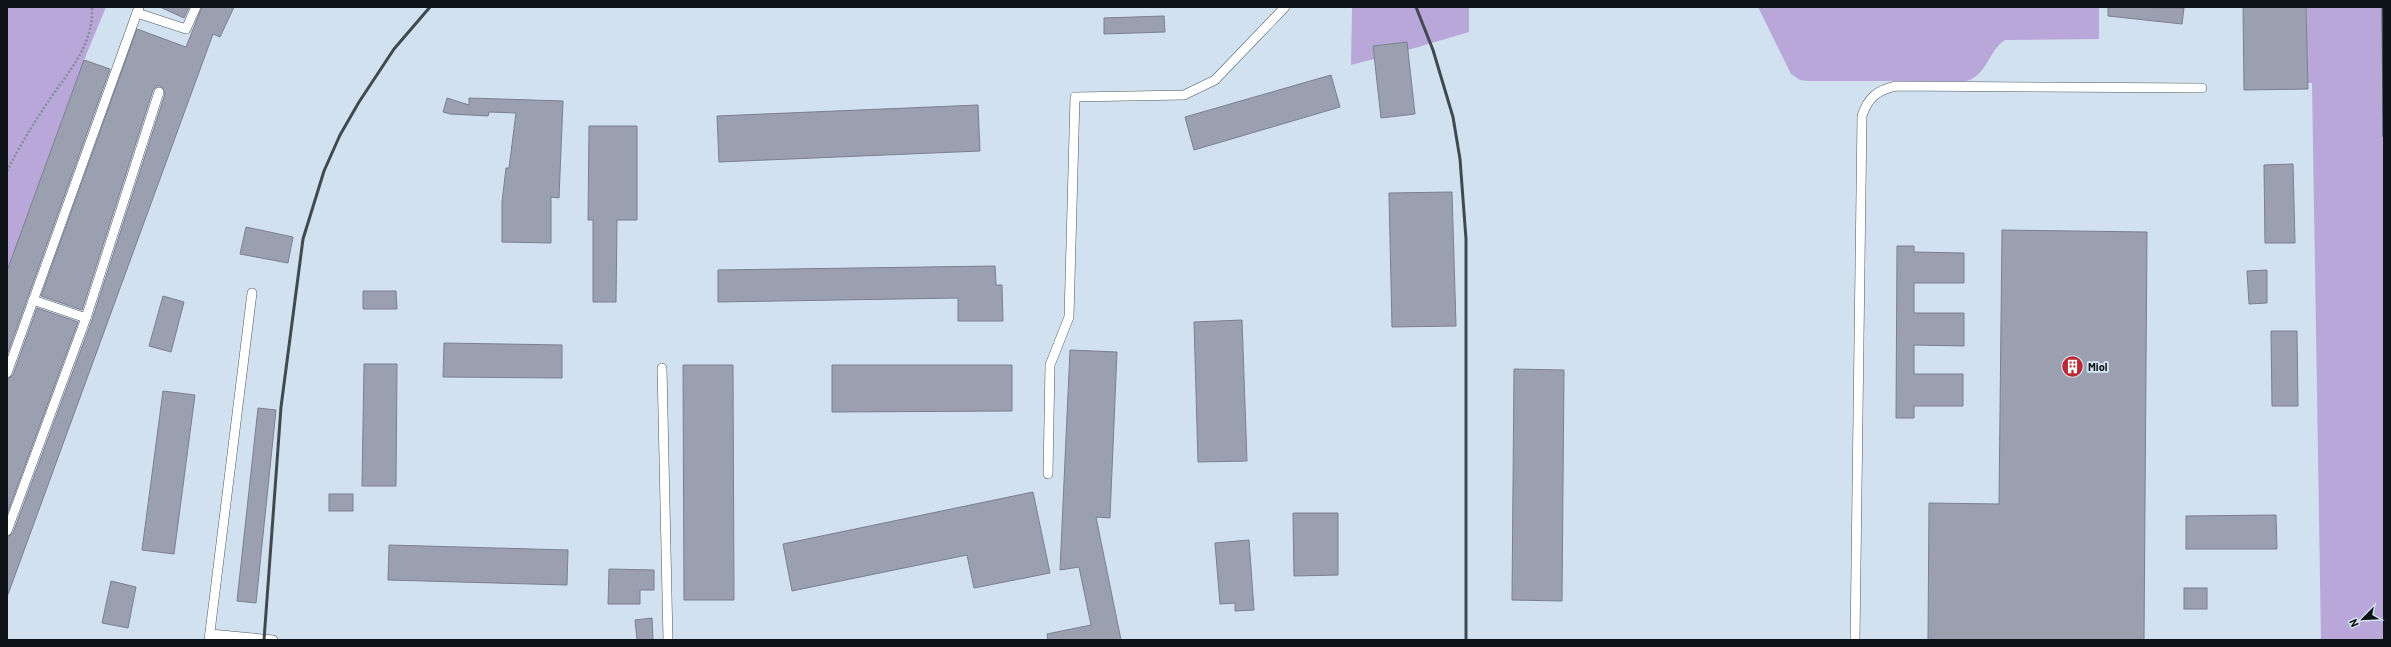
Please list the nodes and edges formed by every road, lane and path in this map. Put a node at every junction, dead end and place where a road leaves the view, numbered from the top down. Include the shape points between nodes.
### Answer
1 (92, 7) edge
2 (196, 7) edge
3 (1285, 7) edge
4 (138, 10) edge
5 (2202, 88) dead end
6 (159, 92) dead end
7 (7, 171) edge
8 (252, 293) dead end
9 (33, 300) junction
10 (86, 318) junction
11 (662, 368) dead end
12 (7, 373) edge
13 (1048, 474) dead end
14 (7, 531) edge
15 (209, 637) edge
16 (273, 640) edge
17 (668, 640) edge
18 (1855, 640) edge

1 - 7 path via 93,24 87,42
2 - 4 lane via 186,29
3 - 13 lane via 1215,80 1184,95 1075,97 1069,317 1050,365
4 - 9 lane
5 - 18 lane via 1896,86 1883,89 1866,105 1862,116
6 - 10 lane
8 - 15 lane
9 - 10 lane
9 - 12 lane
10 - 14 lane
11 - 17 lane
15 - 16 lane

